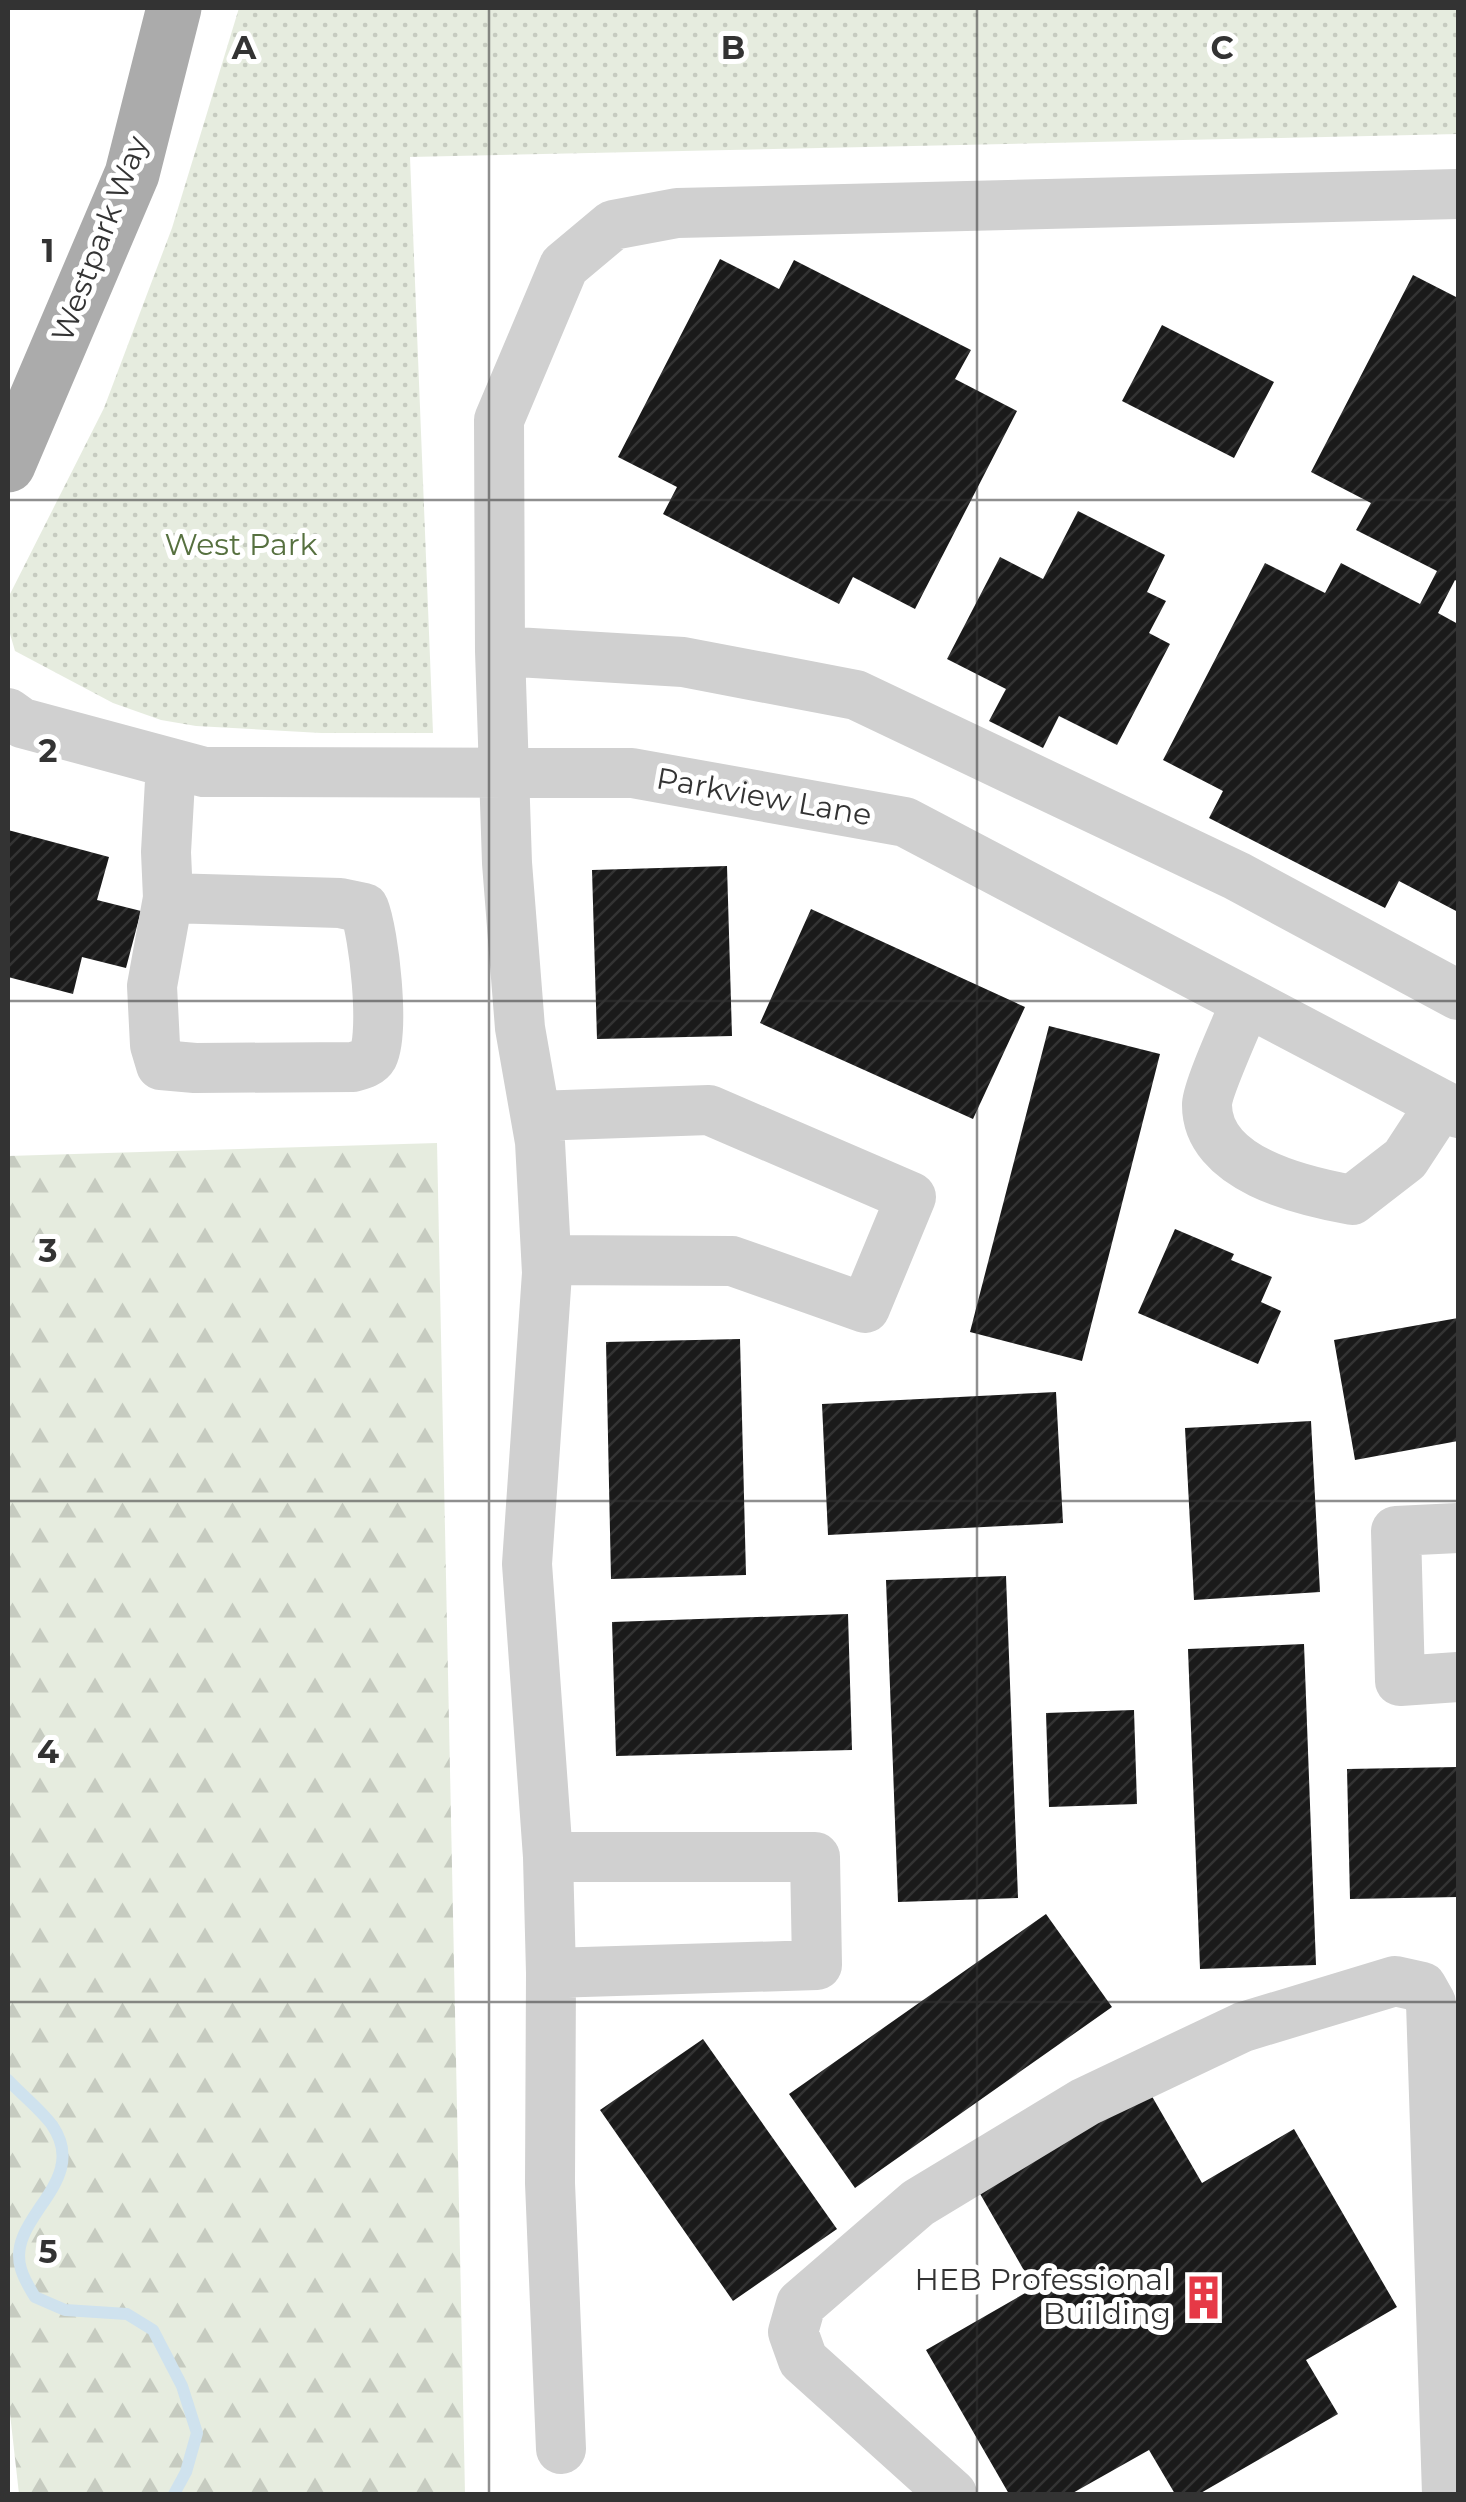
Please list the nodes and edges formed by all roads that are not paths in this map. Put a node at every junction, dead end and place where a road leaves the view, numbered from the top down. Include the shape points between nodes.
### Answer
1 (174, 8) edge
2 (1458, 194) edge
3 (8, 465) edge
4 (500, 651) junction
5 (8, 713) edge
6 (171, 763) junction
7 (505, 772) junction
8 (168, 898) junction
9 (1458, 994) edge
10 (1246, 1002) junction
11 (1450, 1108) edge
12 (536, 1116) junction
13 (547, 1260) junction
14 (1458, 1528) edge
15 (1458, 1678) edge
16 (548, 1857) junction
17 (551, 1974) junction
18 (560, 2448) dead end
19 (1436, 2491) edge
20 (952, 2494) edge

1 - 3 main road, Westpark Way via 132,174
2 - 4 street via 697,213 613,225 564,266 498,420
4 - 7 street
4 - 9 street via 683,662 856,694 1237,876
5 - 6 street, Parkview Lane via 22,723
6 - 7 street, Parkview Lane via 204,772
6 - 8 street
7 - 10 street, Parkview Lane via 632,773 905,822
7 - 12 street via 520,1028
8 - 8 street via 152,986 162,1065 353,1067 374,1055 372,928 364,908
10 - 11 street, Parkview Lane
10 - 11 street via 1207,1102 1212,1128 1237,1162 1302,1192 1352,1200 1405,1159
12 - 13 street
12 - 13 street via 709,1110 911,1197 865,1308 732,1261
13 - 16 street via 527,1564
14 - 15 street via 1396,1531 1400,1681
16 - 17 street
16 - 17 street via 816,1857 817,1965
17 - 18 street
19 - 20 street via 1432,2002 1422,1987 1396,1981 1243,2026 1085,2102 918,2203 801,2304 792,2332 803,2360

